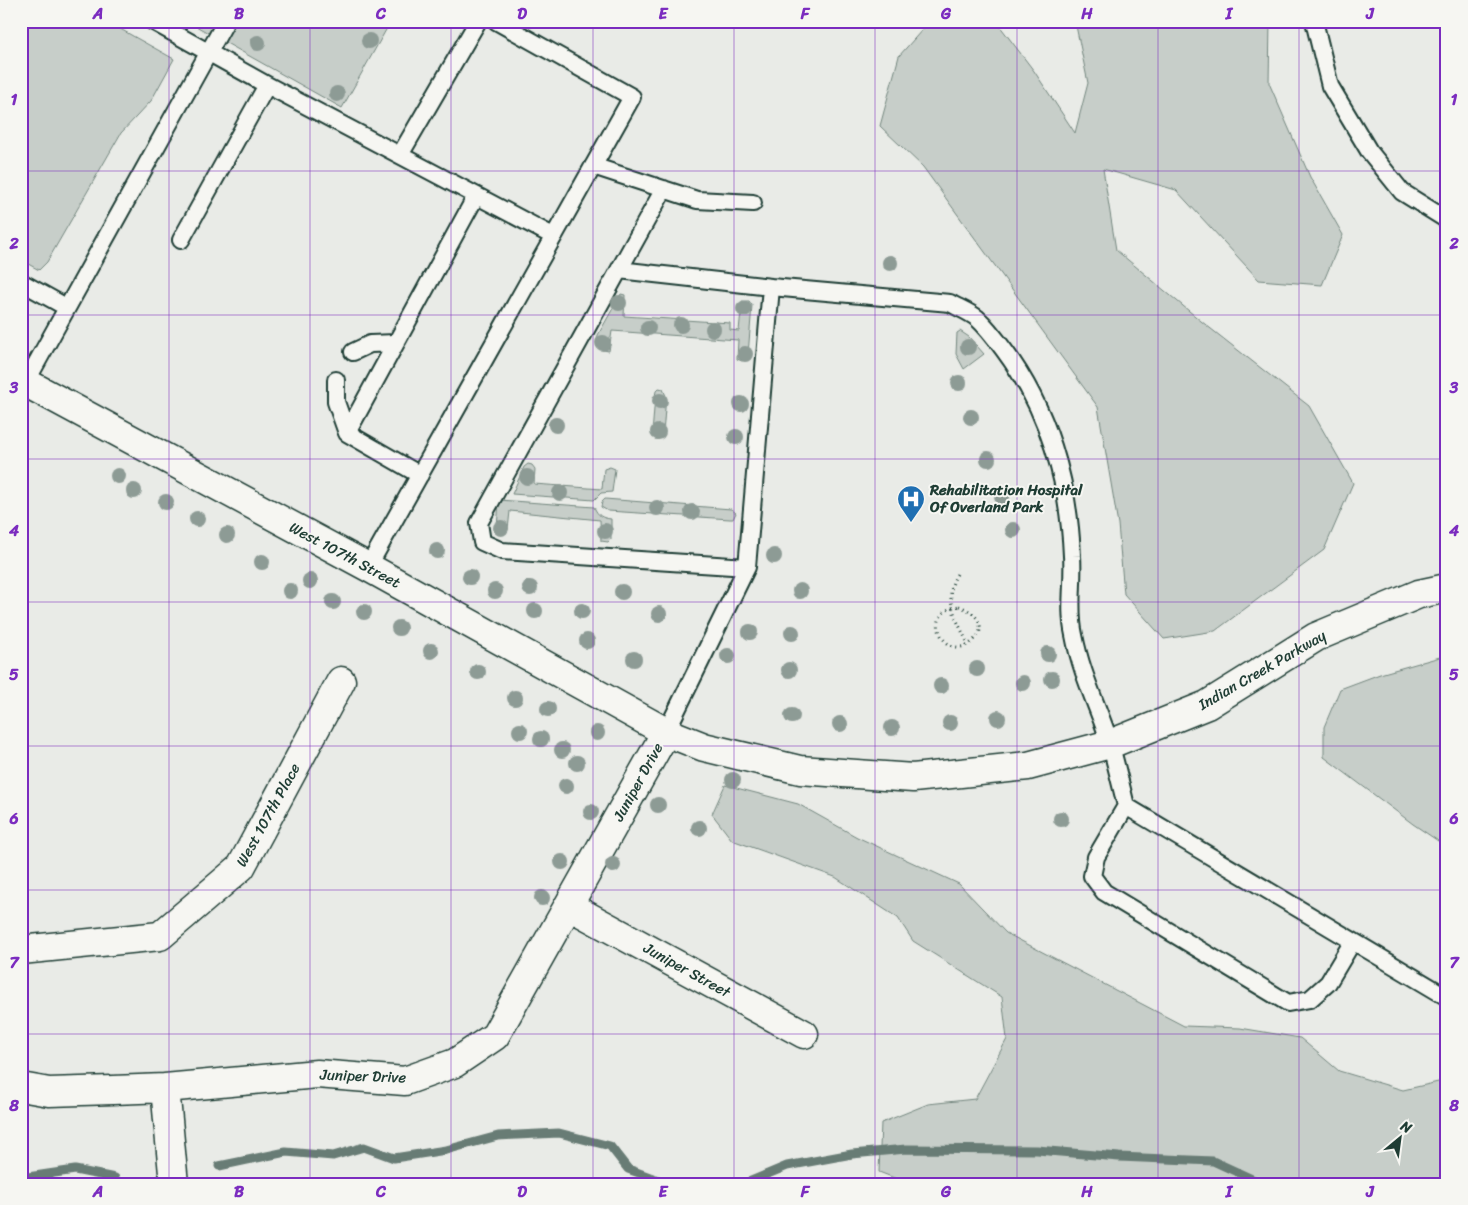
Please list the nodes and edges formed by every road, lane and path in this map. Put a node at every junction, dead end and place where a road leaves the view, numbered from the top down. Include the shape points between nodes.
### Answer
1 (152, 21) edge
2 (226, 21) edge
3 (478, 21) edge
4 (496, 21) edge
5 (1314, 21) edge
6 (209, 53) junction
7 (267, 85) junction
8 (400, 155) junction
9 (593, 166) junction
10 (664, 189) junction
11 (476, 196) junction
12 (753, 203) dead end
13 (1447, 220) edge
14 (553, 236) junction
15 (181, 240) dead end
16 (619, 270) junction
17 (21, 282) edge
18 (771, 287) junction
19 (66, 307) junction
20 (396, 343) junction
21 (353, 352) dead end
22 (336, 380) dead end
23 (23, 384) edge
24 (347, 433) junction
25 (420, 475) junction
26 (368, 567) junction
27 (747, 567) junction
28 (957, 574) dead end
29 (1447, 588) edge
30 (951, 608) junction
31 (968, 644) junction
32 (341, 680) dead end
33 (666, 732) junction
34 (1110, 744) junction
35 (1126, 806) junction
36 (569, 906) junction
37 (1353, 941) junction
38 (21, 950) edge
39 (1447, 997) edge
40 (804, 1034) dead end
41 (21, 1087) edge
42 (165, 1088) junction
43 (174, 1184) edge

1 - 6 lane
2 - 6 lane
3 - 8 lane
4 - 9 lane via 632,97
5 - 13 lane via 1330,86 1369,151 1402,192
6 - 7 lane
6 - 19 lane
7 - 8 lane
7 - 15 lane
8 - 11 lane
9 - 10 lane
9 - 14 lane
10 - 12 lane via 696,200
10 - 16 lane
11 - 14 lane
11 - 20 lane
14 - 25 lane
16 - 18 lane
16 - 27 lane via 479,523 482,542 502,551
17 - 19 lane
18 - 27 lane
18 - 34 lane via 950,303 976,317 1015,365 1049,432 1057,460 1070,520 1073,633 1081,665
19 - 23 lane
20 - 21 lane via 370,344
20 - 24 lane
22 - 24 lane via 336,402
23 - 26 street, West 107th Street
24 - 25 lane
25 - 26 lane
26 - 33 street, West 107th Street
27 - 33 lane
28 - 30 path
29 - 34 street, Indian Creek Parkway via 1419,594 1316,637 1207,705
30 - 31 path
30 - 31 path via 960,606 977,616 981,625 979,634 974,642
30 - 31 path via 938,623 939,632 951,646 960,648
32 - 38 street, West 107th Place via 241,867 160,936
33 - 34 street, Indian Creek Parkway via 704,747 800,770 913,778 1028,766
33 - 36 street, Juniper Drive
34 - 35 lane
35 - 37 lane
35 - 37 lane via 1096,857 1092,876 1104,892 1288,1003 1310,999 1328,983
36 - 40 street, Juniper Street
36 - 42 street, Juniper Drive via 495,1036 455,1063 405,1081 317,1074
37 - 39 lane
41 - 42 street, Juniper Drive via 49,1092
42 - 43 street

